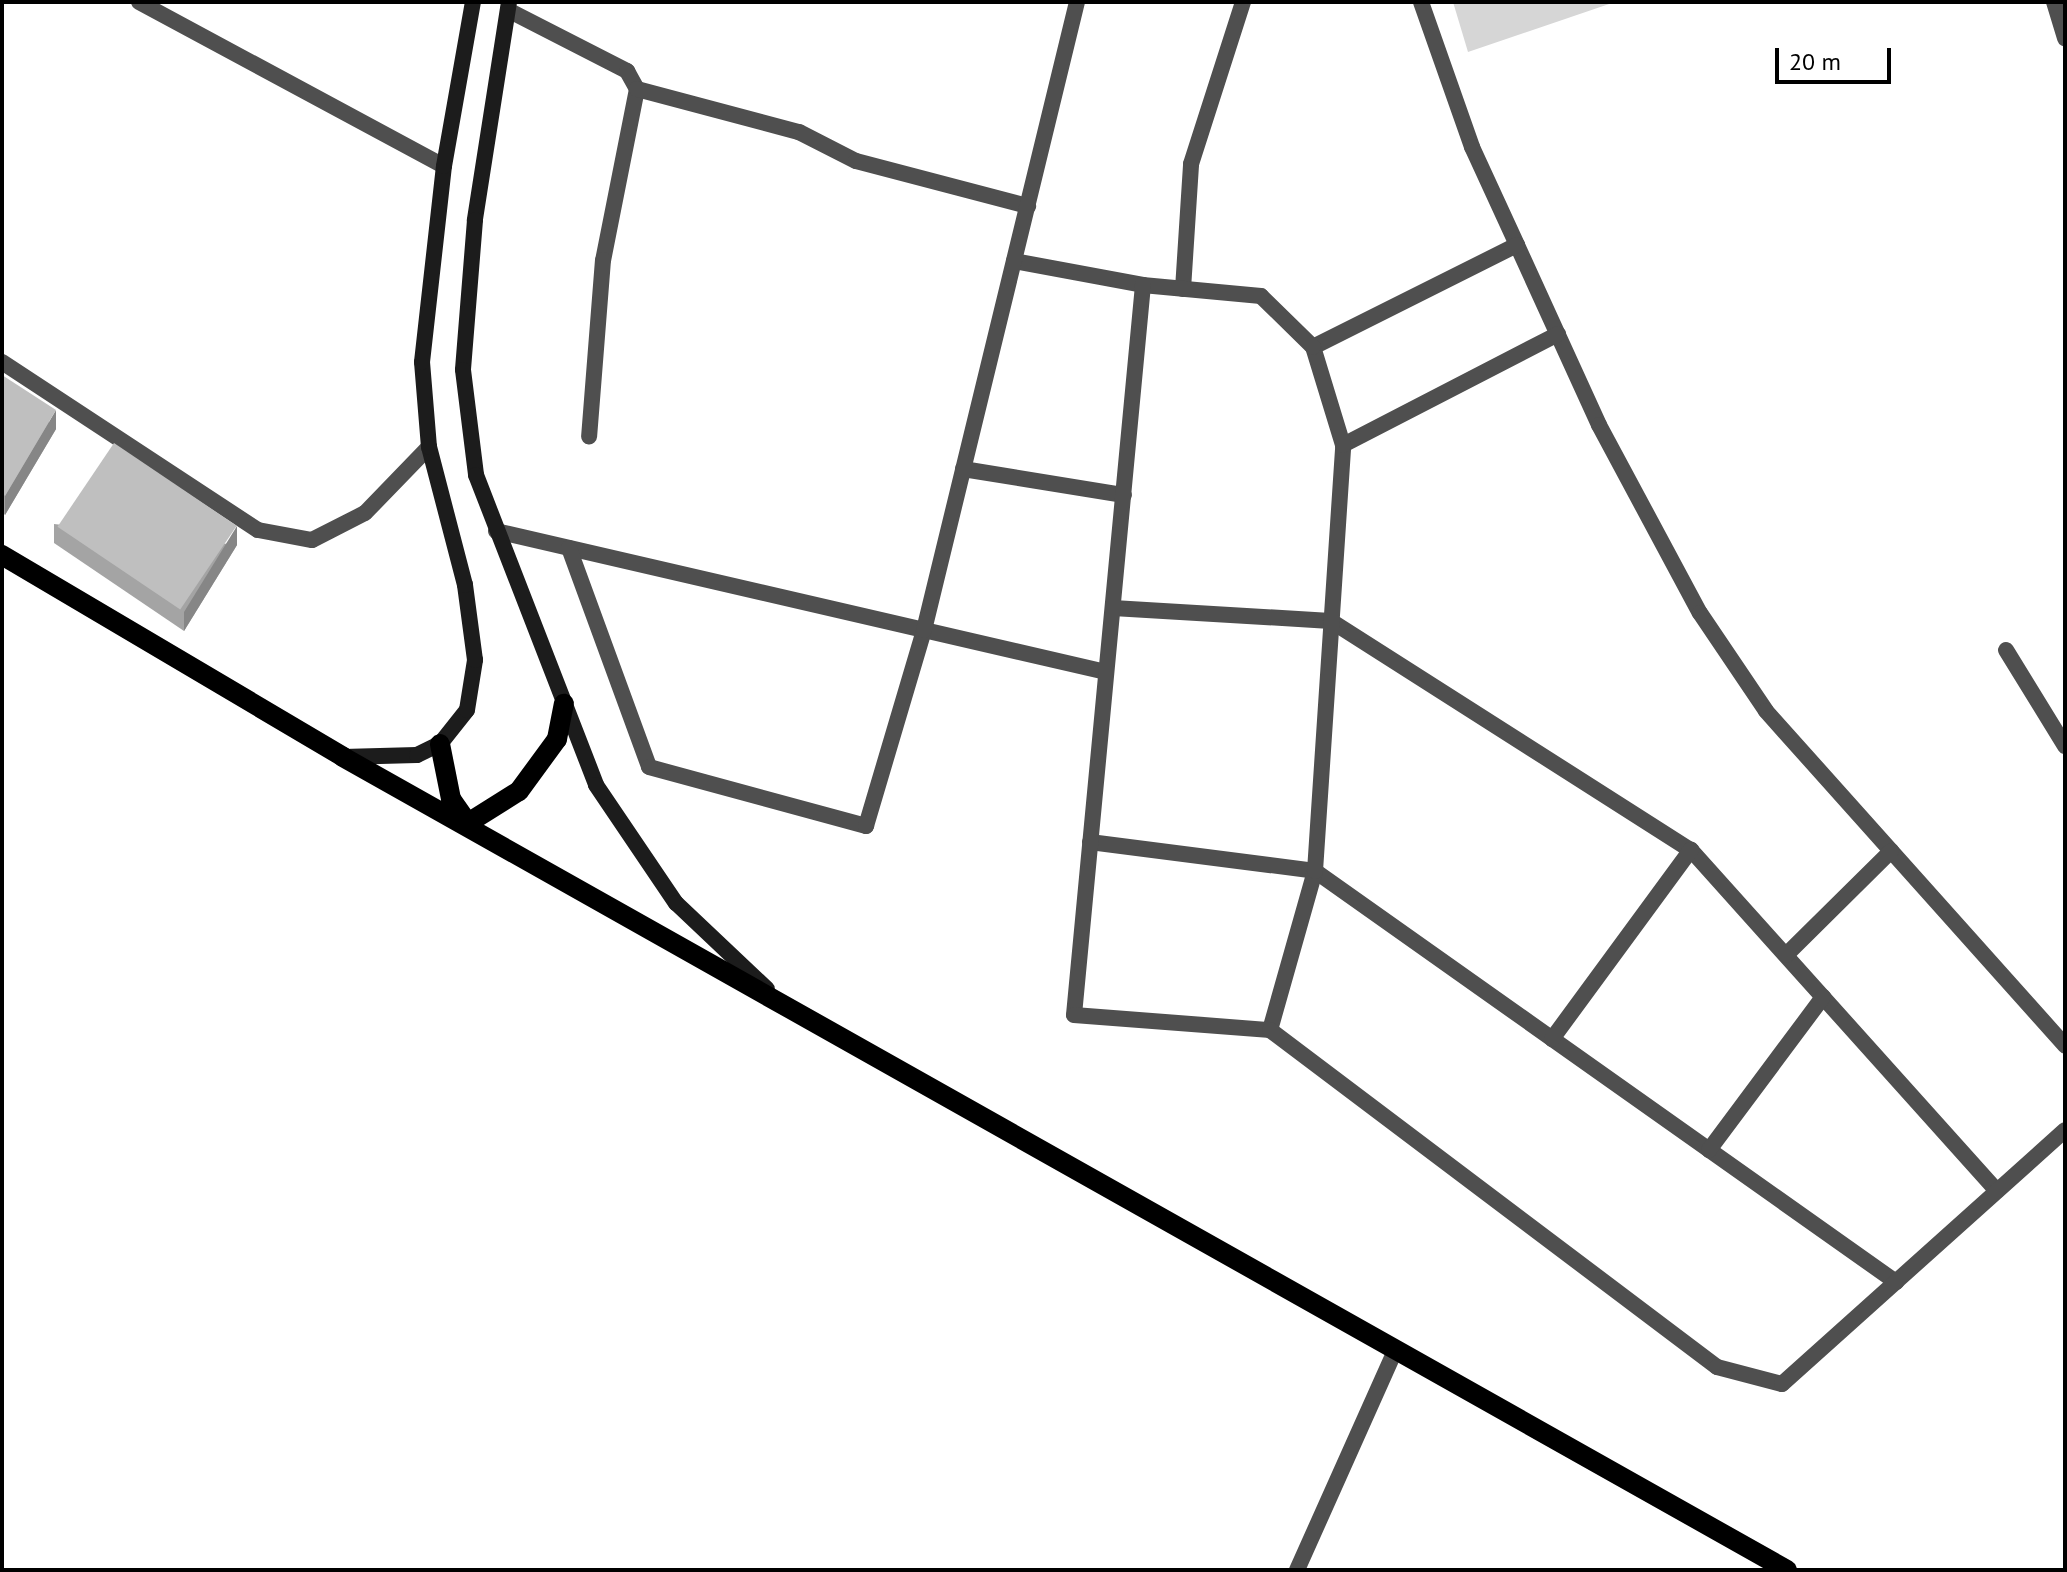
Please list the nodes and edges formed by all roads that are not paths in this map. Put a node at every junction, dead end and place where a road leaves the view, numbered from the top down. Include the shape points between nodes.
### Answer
1 (139, 2) edge
2 (473, 2) edge
3 (1077, 2) edge
4 (1243, 2) edge
5 (1421, 2) edge
6 (2054, 2) edge
7 (508, 6) edge
8 (2065, 38) edge
9 (637, 89) junction
10 (444, 166) junction
11 (1028, 206) junction
12 (1517, 245) junction
13 (1014, 261) junction
14 (1143, 285) junction
15 (1183, 289) junction
16 (1558, 334) junction
17 (1313, 347) junction
18 (2, 362) edge
19 (589, 436) dead end
20 (1343, 445) junction
21 (429, 447) junction
22 (963, 469) junction
23 (1124, 495) junction
24 (496, 531) junction
25 (569, 548) junction
26 (2, 555) edge
27 (1113, 608) junction
28 (1331, 621) junction
29 (924, 630) junction
30 (2006, 650) dead end
31 (1106, 672) junction
32 (564, 704) junction
33 (440, 744) junction
34 (2065, 746) edge
35 (343, 757) junction
36 (468, 823) junction
37 (1090, 842) junction
38 (1691, 850) junction
39 (1891, 851) junction
40 (1315, 871) junction
41 (1786, 955) junction
42 (1823, 997) junction
43 (780, 1002) junction
44 (1270, 1030) junction
45 (1552, 1039) junction
46 (2065, 1046) edge
47 (2065, 1130) edge
48 (1709, 1150) junction
49 (1997, 1191) junction
50 (1896, 1282) junction
51 (1396, 1349) junction
52 (1297, 1570) edge
53 (1787, 1570) edge

1 - 10 street
2 - 10 main road
3 - 11 street
4 - 15 street via 1191,164
5 - 12 street via 1472,147
6 - 8 street
7 - 9 street via 627,71
7 - 24 main road via 475,220 463,370 476,475
9 - 11 street via 799,132 856,161
9 - 19 street via 603,260
10 - 21 main road via 422,362
11 - 13 street
12 - 16 street
12 - 17 street
13 - 14 street
13 - 22 street
14 - 15 street
14 - 23 street
15 - 17 street via 1261,296
16 - 20 street
16 - 39 street via 1599,425 1700,613 1766,711
17 - 20 street
18 - 21 street via 258,530 312,540 365,513
20 - 28 street
21 - 33 main road via 465,585 475,660 467,710
22 - 23 street
22 - 29 street
23 - 27 street
24 - 25 street
24 - 32 main road
25 - 29 street
25 - 29 street via 649,767 866,826
26 - 35 main road
27 - 28 street
27 - 31 street
28 - 38 street
28 - 40 street
29 - 31 street
30 - 34 street
31 - 37 street
32 - 36 main road via 557,739 519,791
32 - 43 main road via 596,785 676,903
33 - 35 main road via 417,755
33 - 36 main road via 451,799
35 - 36 main road
36 - 43 main road
37 - 40 street
37 - 44 street via 1074,1015
38 - 41 street
38 - 45 street
39 - 41 street
39 - 46 street
40 - 44 street
40 - 45 street
41 - 42 street
42 - 48 street
42 - 49 street
43 - 51 main road
44 - 50 street via 1717,1367 1782,1384
45 - 48 street
47 - 49 street
48 - 50 street
49 - 50 street
51 - 52 street
51 - 53 main road

